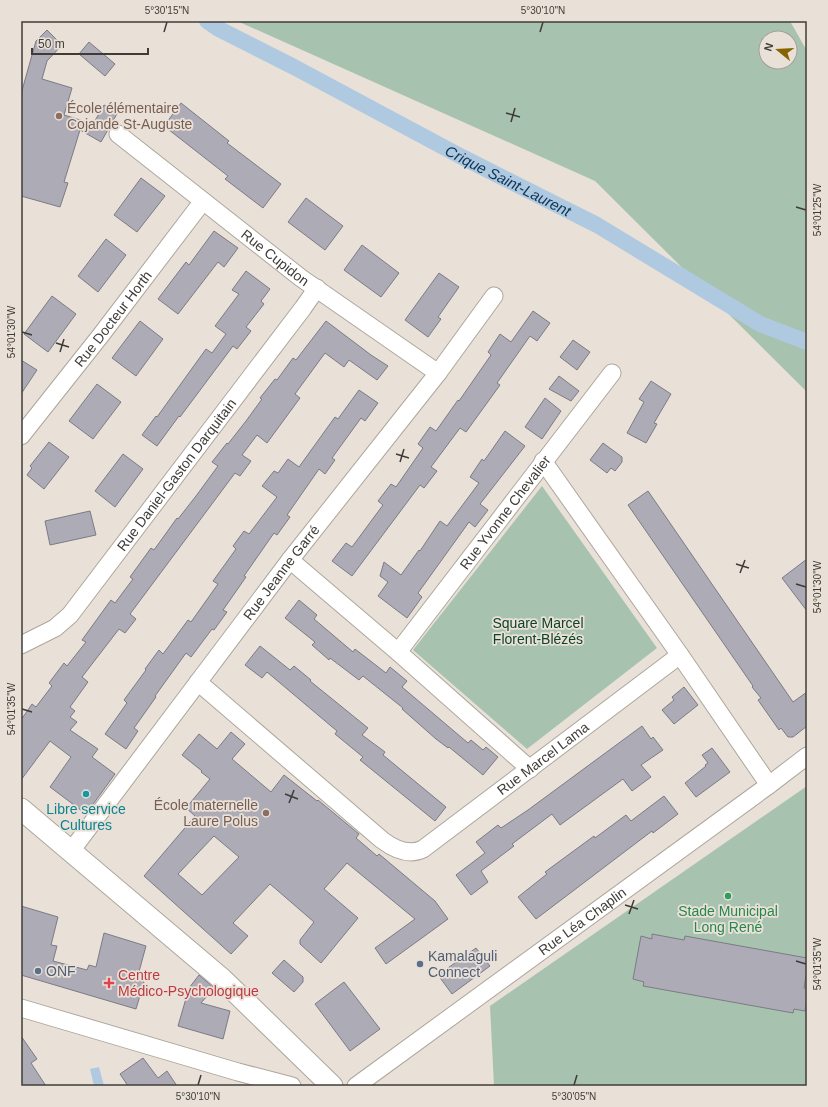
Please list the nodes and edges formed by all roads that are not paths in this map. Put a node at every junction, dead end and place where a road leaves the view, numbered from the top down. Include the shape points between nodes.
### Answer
1 (118, 134) dead end
2 (203, 201) junction
3 (317, 288) junction
4 (494, 296) dead end
5 (438, 373) junction
6 (612, 373) dead end
7 (21, 436) edge
8 (543, 462) junction
9 (290, 560) junction
10 (21, 645) edge
11 (398, 652) junction
12 (680, 655) junction
13 (198, 682) junction
14 (807, 756) edge
15 (530, 769) junction
16 (769, 785) junction
17 (21, 809) edge
18 (71, 851) junction
19 (21, 1008) edge
20 (238, 1072) junction
21 (254, 1086) edge
22 (292, 1086) edge
23 (332, 1086) edge
24 (356, 1086) edge

1 - 2 street, Rue Cupidon
2 - 3 street, Rue Cupidon
2 - 7 street, Rue Docteur Horth via 102,335
3 - 5 street, Rue Cupidon
3 - 10 street, Rue Daniel-Gaston Darquitain via 70,615 56,628
4 - 5 street, Rue Jeanne Garré
5 - 9 street, Rue Jeanne Garré
6 - 8 street, Rue Yvonne Chevalier
8 - 11 street, Rue Yvonne Chevalier
8 - 12 street
9 - 11 street
9 - 13 street, Rue Jeanne Garré
11 - 15 street
12 - 15 street, Rue Marcel Lama
12 - 16 street
13 - 15 street, Rue Marcel Lama via 373,833 401,850 416,852 423,849
13 - 18 street, Rue Jeanne Garré
14 - 16 street, Rue Léa Chaplin
16 - 24 street, Rue Léa Chaplin
17 - 18 street
18 - 23 street via 222,979
19 - 20 street
20 - 21 street
20 - 22 street

